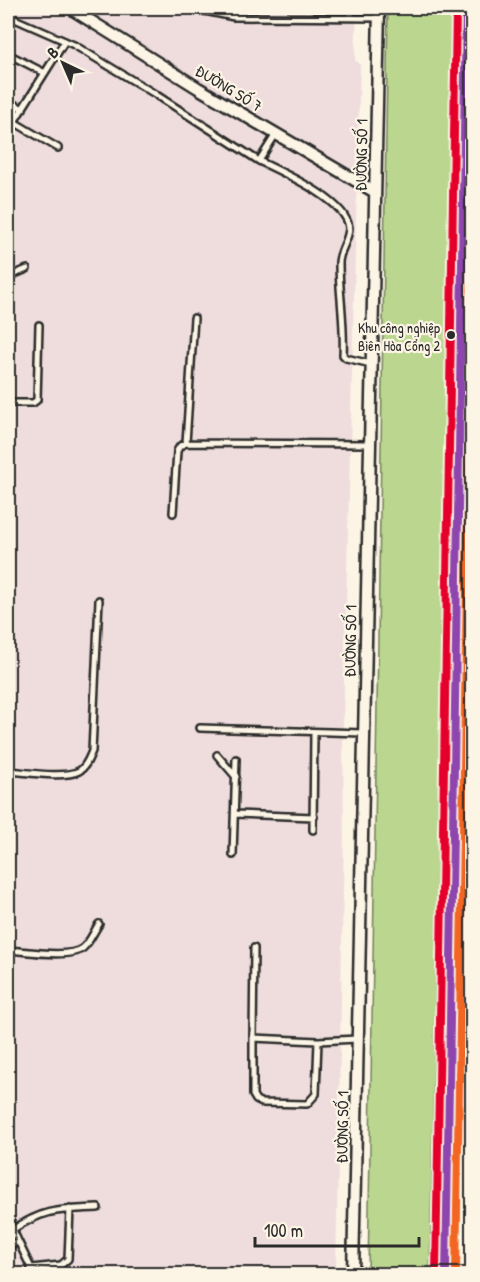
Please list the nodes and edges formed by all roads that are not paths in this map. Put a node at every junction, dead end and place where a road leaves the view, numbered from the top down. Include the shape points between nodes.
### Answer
1 (70, 8) edge
2 (190, 8) edge
3 (351, 8) edge
4 (466, 8) edge
5 (379, 13) edge
6 (8, 16) edge
7 (351, 18) junction
8 (65, 41) junction
9 (8, 54) edge
10 (45, 73) junction
11 (8, 101) edge
12 (22, 109) junction
13 (14, 122) junction
14 (8, 127) edge
15 (276, 134) junction
16 (58, 148) dead end
17 (259, 161) junction
18 (375, 192) junction
19 (27, 269) dead end
20 (8, 277) edge
21 (194, 318) dead end
22 (39, 325) dead end
23 (371, 364) junction
24 (8, 403) edge
25 (186, 443) junction
26 (369, 444) junction
27 (173, 513) dead end
28 (472, 577) edge
29 (99, 600) dead end
30 (200, 728) dead end
31 (314, 732) junction
32 (363, 733) junction
33 (217, 755) dead end
34 (236, 759) dead end
35 (8, 771) edge
36 (236, 777) junction
37 (235, 814) junction
38 (314, 817) junction
39 (314, 831) dead end
40 (233, 855) dead end
41 (99, 924) dead end
42 (254, 948) dead end
43 (8, 950) edge
44 (253, 1038) junction
45 (359, 1039) junction
46 (318, 1041) junction
47 (98, 1208) dead end
48 (70, 1209) junction
49 (8, 1219) edge
50 (12, 1230) junction
51 (18, 1241) junction
52 (8, 1248) edge
53 (31, 1268) junction
54 (34, 1275) edge
55 (353, 1275) edge
56 (446, 1275) edge
57 (459, 1275) edge

1 - 15 street, ĐƯỜNG SỐ 7
2 - 7 lane via 234,17
3 - 7 lane
4 - 56 highway
5 - 7 lane
5 - 18 street, ĐƯỜNG SỐ 1
6 - 8 lane
8 - 10 lane
8 - 17 lane
9 - 10 lane
10 - 12 lane
11 - 12 lane
12 - 13 lane
13 - 14 lane
13 - 16 lane
15 - 17 lane
15 - 18 street, ĐƯỜNG SỐ 7
17 - 23 lane via 314,189 336,207 348,224 339,256 344,355
18 - 23 street, ĐƯỜNG SỐ 1
19 - 20 lane
21 - 25 lane
22 - 24 lane via 37,400
23 - 26 street, ĐƯỜNG SỐ 1
25 - 26 lane
25 - 27 lane via 177,451
26 - 32 street, ĐƯỜNG SỐ 1
28 - 57 highway
29 - 35 lane via 92,751 87,762 78,771 64,774
30 - 31 lane
31 - 32 lane
31 - 38 lane
32 - 45 street, ĐƯỜNG SỐ 1
33 - 36 lane
34 - 36 lane
36 - 37 lane
37 - 38 lane
37 - 40 lane
38 - 39 lane
41 - 43 lane via 85,947 76,952
42 - 44 lane
44 - 46 lane
44 - 46 lane via 253,1095 262,1103 312,1101 316,1094
45 - 46 lane
45 - 55 street, ĐƯỜNG SỐ 1
47 - 48 lane
48 - 50 lane via 36,1215
48 - 53 lane via 68,1259 61,1265
49 - 50 lane
50 - 51 lane
51 - 52 lane
51 - 53 lane
53 - 54 lane

